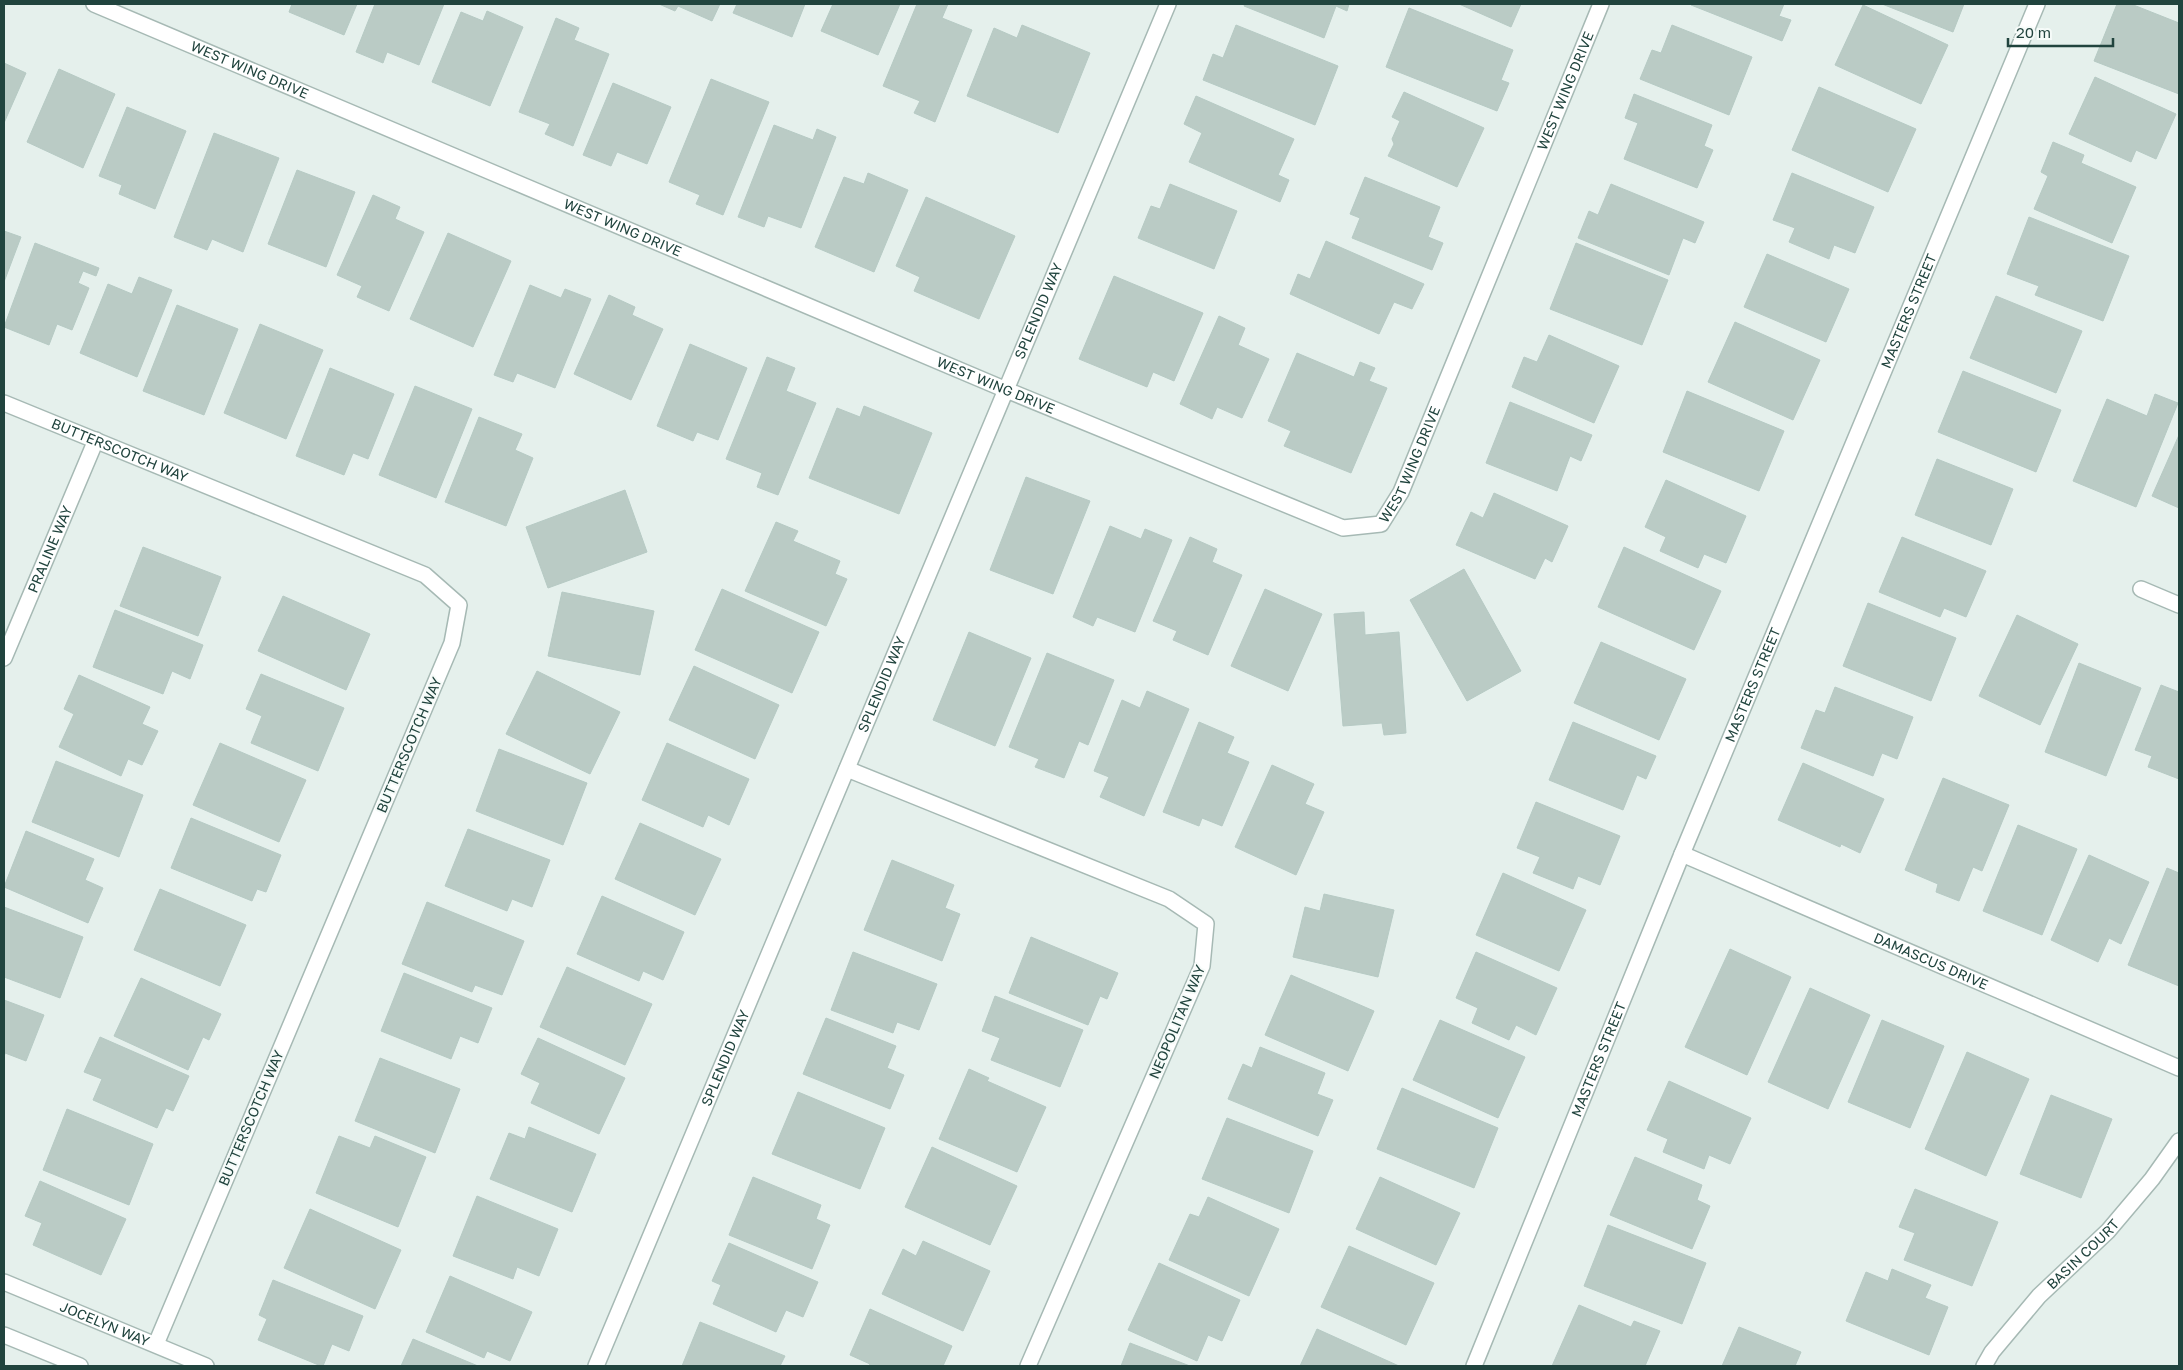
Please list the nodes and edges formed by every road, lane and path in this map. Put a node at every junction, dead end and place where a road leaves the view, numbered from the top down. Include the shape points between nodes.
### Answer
1 (94, 4) edge
2 (1601, 4) edge
3 (2036, 4) edge
4 (1161, 6) edge
5 (1004, 389) junction
6 (4, 403) edge
7 (96, 440) junction
8 (2141, 589) dead end
9 (2179, 605) edge
10 (4, 658) edge
11 (847, 769) junction
12 (1682, 854) junction
13 (2179, 1068) edge
14 (2179, 1141) edge
15 (4, 1282) edge
16 (4, 1335) edge
17 (156, 1344) junction
18 (80, 1366) edge
19 (206, 1366) edge
20 (596, 1366) edge
21 (1028, 1366) edge
22 (1474, 1366) edge
23 (1984, 1366) edge

1 - 5 street, WEST WING DRIVE
2 - 5 street, WEST WING DRIVE via 1401,492 1381,524 1343,528
3 - 12 street, MASTERS STREET
4 - 5 street, SPLENDID WAY
5 - 11 street, SPLENDID WAY
6 - 7 street, BUTTERSCOTCH WAY
7 - 10 street, PRALINE WAY
7 - 17 street, BUTTERSCOTCH WAY via 425,575 459,605 452,643
8 - 9 street
11 - 20 street, SPLENDID WAY
11 - 21 street, NEOPOLITAN WAY via 1169,899 1206,924 1202,966
12 - 13 street, DAMASCUS DRIVE
12 - 22 street, MASTERS STREET
14 - 23 street, BASIN COURT via 2118,1220 2039,1296
15 - 17 street, JOCELYN WAY
16 - 18 street
17 - 19 street, JOCELYN WAY

